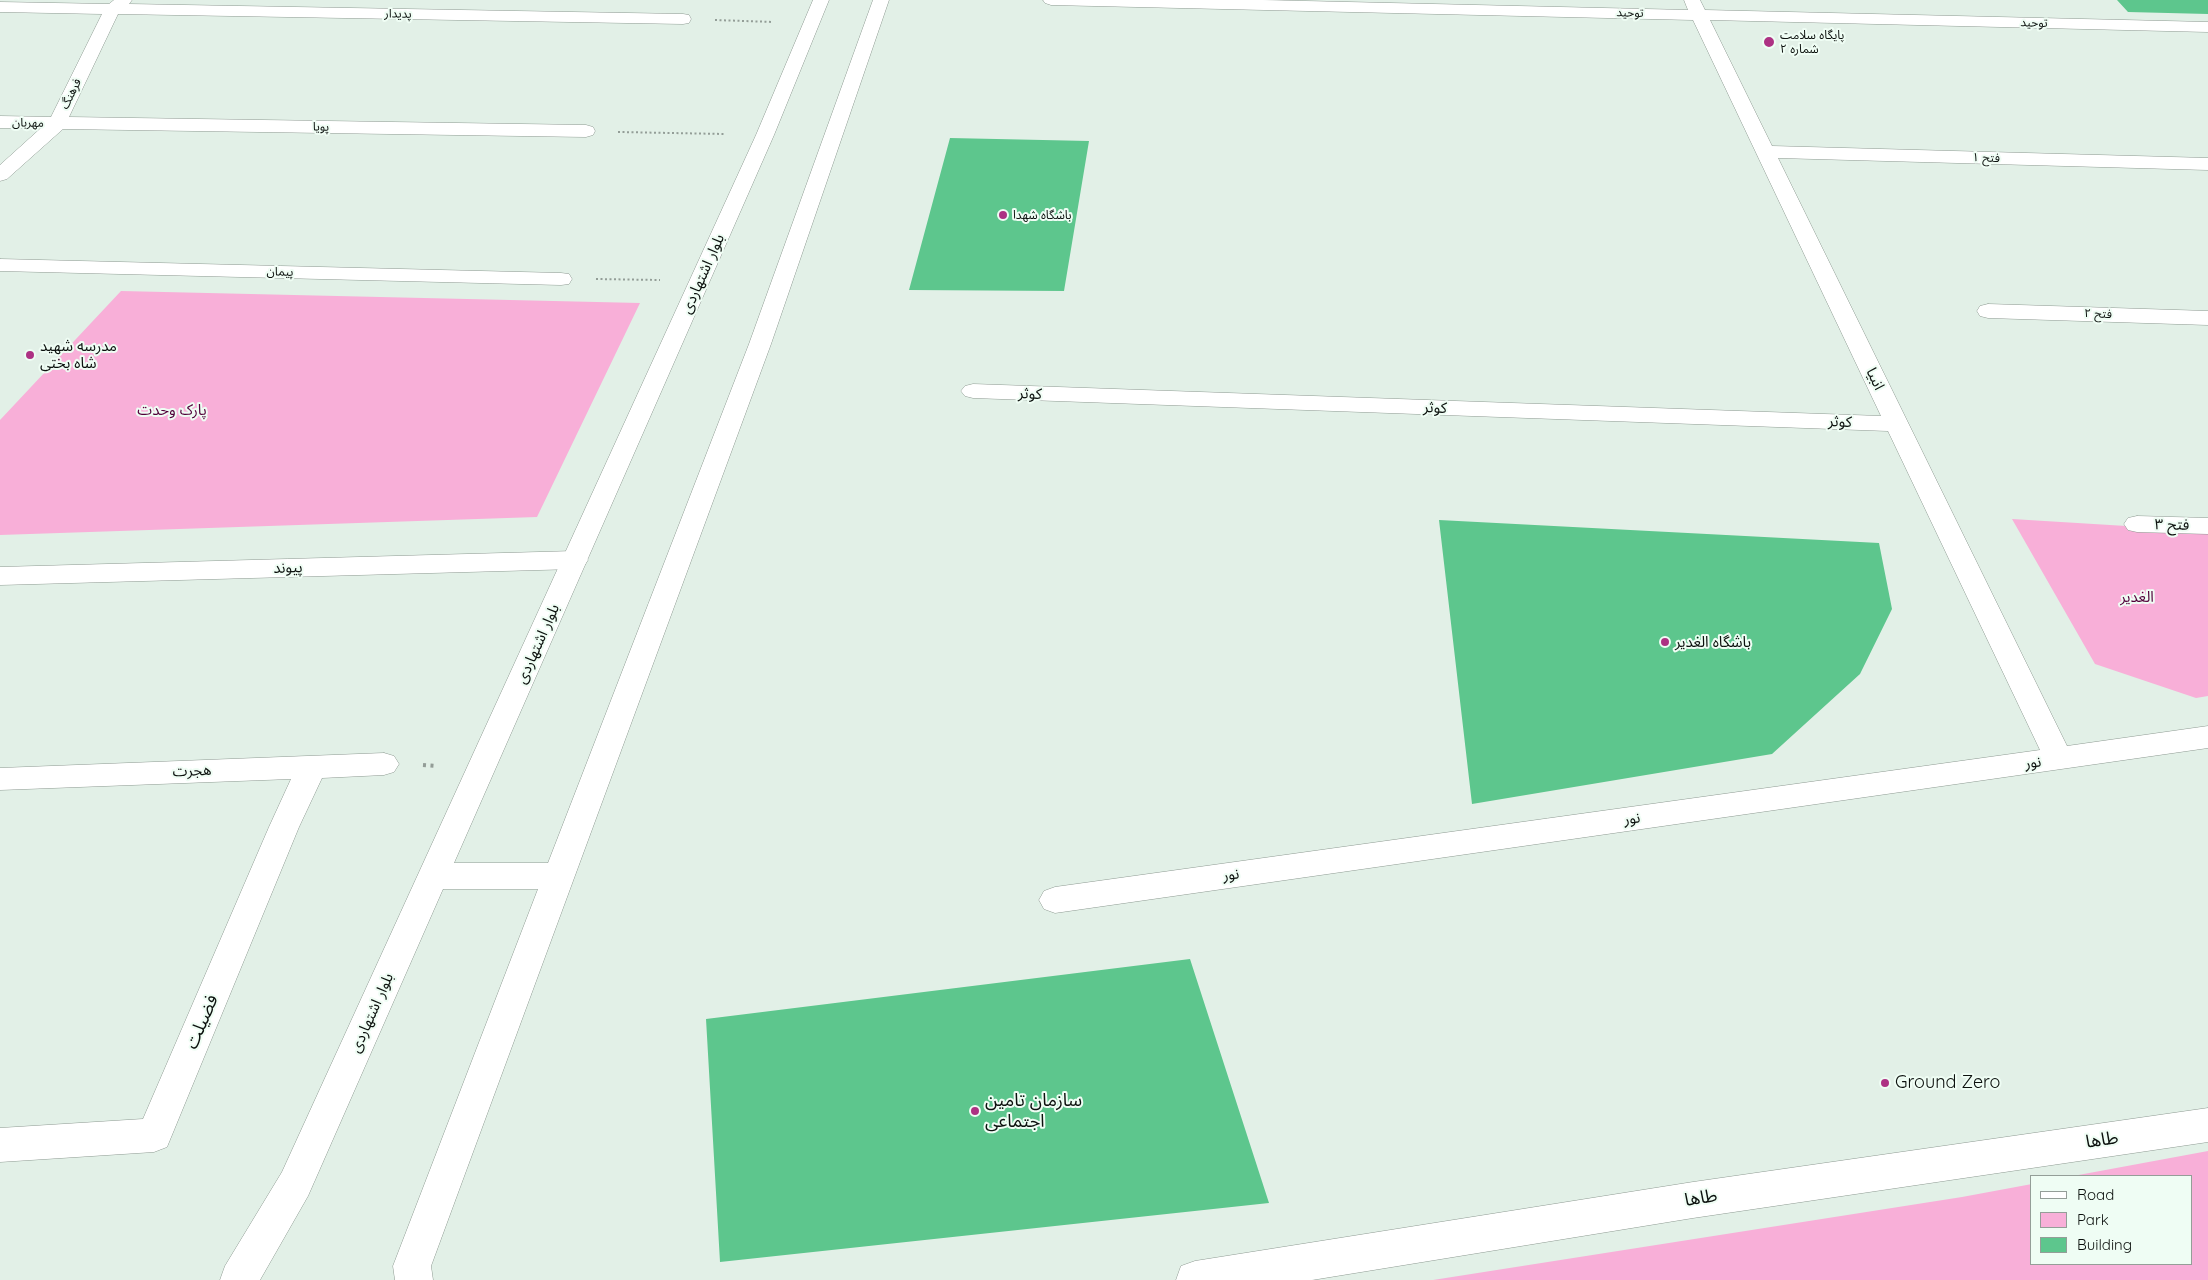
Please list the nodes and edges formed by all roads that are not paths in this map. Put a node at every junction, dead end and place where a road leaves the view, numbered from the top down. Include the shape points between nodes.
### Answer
1 (881, 0) edge
2 (1051, 0) edge
3 (118, 5) edge
4 (0, 7) edge
5 (1695, 8) edge
6 (816, 11) edge
7 (683, 19) road end
8 (2208, 27) edge
9 (0, 122) edge
10 (57, 124) junction
11 (586, 131) road end
12 (1765, 152) junction
13 (2208, 164) edge
14 (0, 175) edge
15 (0, 265) edge
16 (560, 279) road end
17 (1988, 311) dead end
18 (2208, 318) edge
19 (973, 392) dead end
20 (1897, 424) junction
21 (2136, 524) dead end
22 (2208, 526) edge
23 (575, 560) junction
24 (0, 576) edge
25 (2208, 737) edge
26 (2059, 759) junction
27 (384, 764) road end
28 (312, 767) junction
29 (0, 779) edge
30 (433, 876) junction
31 (559, 876) junction
32 (1055, 900) dead end
33 (2208, 1125) edge
34 (0, 1144) edge
35 (239, 1280) edge
36 (414, 1280) edge
37 (1196, 1280) edge

1 - 31 street via 760,344
2 - 5 street, توحید
3 - 4 street, پدیدار
3 - 7 street, پدیدار
3 - 10 street, فرهنگ
5 - 8 street, توحید
5 - 12 street, انبیا
6 - 23 street, بلوار اشتهاردی via 765,136
9 - 10 street, مهربان
10 - 11 street, پویا
10 - 14 street, فرهنگ
12 - 13 street, فتح ۱
12 - 20 street, انبیا
15 - 16 street, پیمان
17 - 18 street, فتح ۲
19 - 20 street, کوثر
20 - 26 street, انبیا
21 - 22 street, فتح ۳
23 - 24 street, پیوند
23 - 30 street, بلوار اشتهاردی
25 - 26 street, نور
26 - 32 street, نور
27 - 28 street, هجرت
28 - 29 street, هجرت
28 - 34 street, فضیلت via 154,1136
30 - 31 street
30 - 35 street, بلوار اشتهاردی via 295,1184
31 - 36 street via 412,1266
33 - 37 street, طاها via 1693,1200

